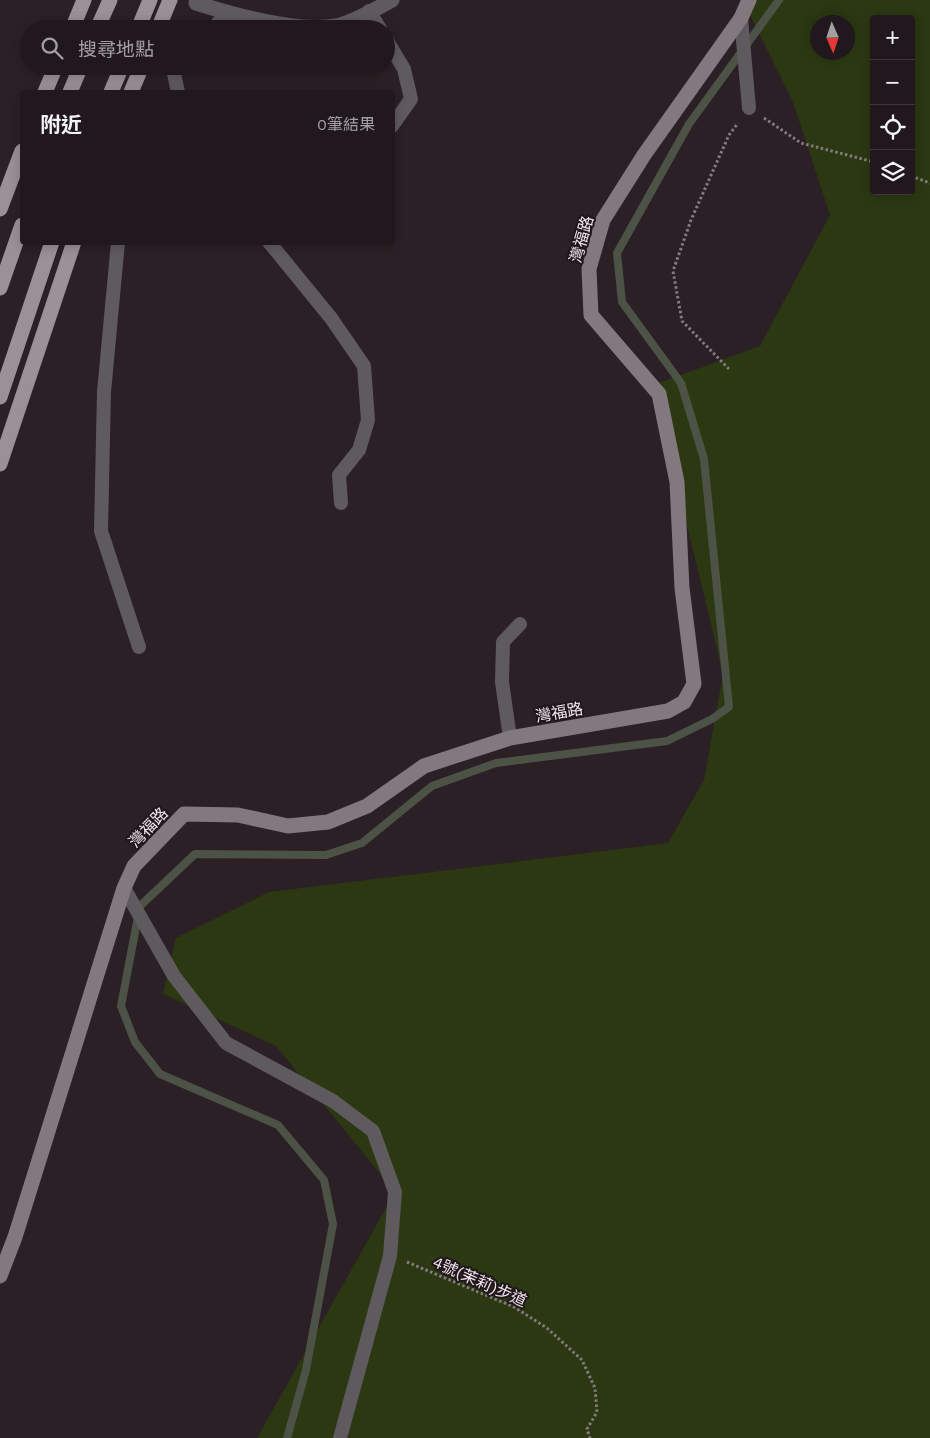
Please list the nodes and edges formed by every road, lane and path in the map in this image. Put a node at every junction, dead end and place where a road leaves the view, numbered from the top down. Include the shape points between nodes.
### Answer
1 (84, 0) edge
2 (110, 0) edge
3 (150, 0) edge
4 (170, 0) edge
5 (392, 0) edge
6 (749, 0) edge
7 (196, 3) dead end
8 (370, 11) junction
9 (227, 12) junction
10 (741, 18) junction
11 (76, 20) edge
12 (101, 20) edge
13 (142, 20) edge
14 (162, 20) edge
15 (220, 20) edge
16 (269, 20) edge
17 (350, 20) edge
18 (375, 20) edge
19 (395, 54) edge
20 (52, 75) edge
21 (77, 75) edge
22 (118, 75) edge
23 (138, 75) edge
24 (175, 75) edge
25 (178, 75) edge
26 (46, 90) edge
27 (71, 90) edge
28 (111, 90) edge
29 (132, 90) edge
30 (167, 90) edge
31 (178, 90) edge
32 (749, 108) junction
33 (395, 122) edge
34 (20, 156) edge
35 (870, 161) edge
36 (915, 177) edge
37 (930, 182) edge
38 (0, 209) edge
39 (20, 231) edge
40 (51, 245) edge
41 (73, 245) edge
42 (118, 245) edge
43 (271, 245) edge
44 (0, 288) edge
45 (729, 369) dead end
46 (0, 397) edge
47 (0, 464) edge
48 (341, 503) dead end
49 (520, 624) dead end
50 (139, 647) dead end
51 (510, 738) junction
52 (124, 888) junction
53 (390, 1256) junction
54 (0, 1276) edge
55 (340, 1438) edge
56 (590, 1438) edge

1 - 11 main road
2 - 12 main road
3 - 13 main road
4 - 14 main road
5 - 8 street
6 - 10 street, 灣福路
7 - 9 street
8 - 17 street
8 - 18 lane
9 - 15 lane
9 - 16 street
10 - 32 lane
10 - 51 street, 灣福路 via 644,155 604,220 589,270 591,315 659,394 677,482 682,588 694,684 684,702 668,711
19 - 33 lane via 404,69 411,99
20 - 26 main road
21 - 27 main road
22 - 28 main road
23 - 29 main road
24 - 30 lane
25 - 31 lane
32 - 35 path via 801,143
32 - 45 path via 728,135 673,271 682,321
34 - 38 main road
36 - 37 path
39 - 44 main road
40 - 46 main road
41 - 47 main road
42 - 50 lane via 104,392 101,531
43 - 48 lane via 331,318 364,366 368,420 359,450 339,475
49 - 51 lane via 503,642 502,682
51 - 52 street, 灣福路 via 424,766 367,806 328,822 288,826 238,815 184,814 134,866
52 - 53 lane via 174,976 226,1043 334,1101 373,1130 395,1192
52 - 54 street, 灣福路
53 - 55 lane
53 - 56 path, 4號(茉莉)步道 via 514,1307 547,1328 582,1360 595,1388 597,1412 587,1429

